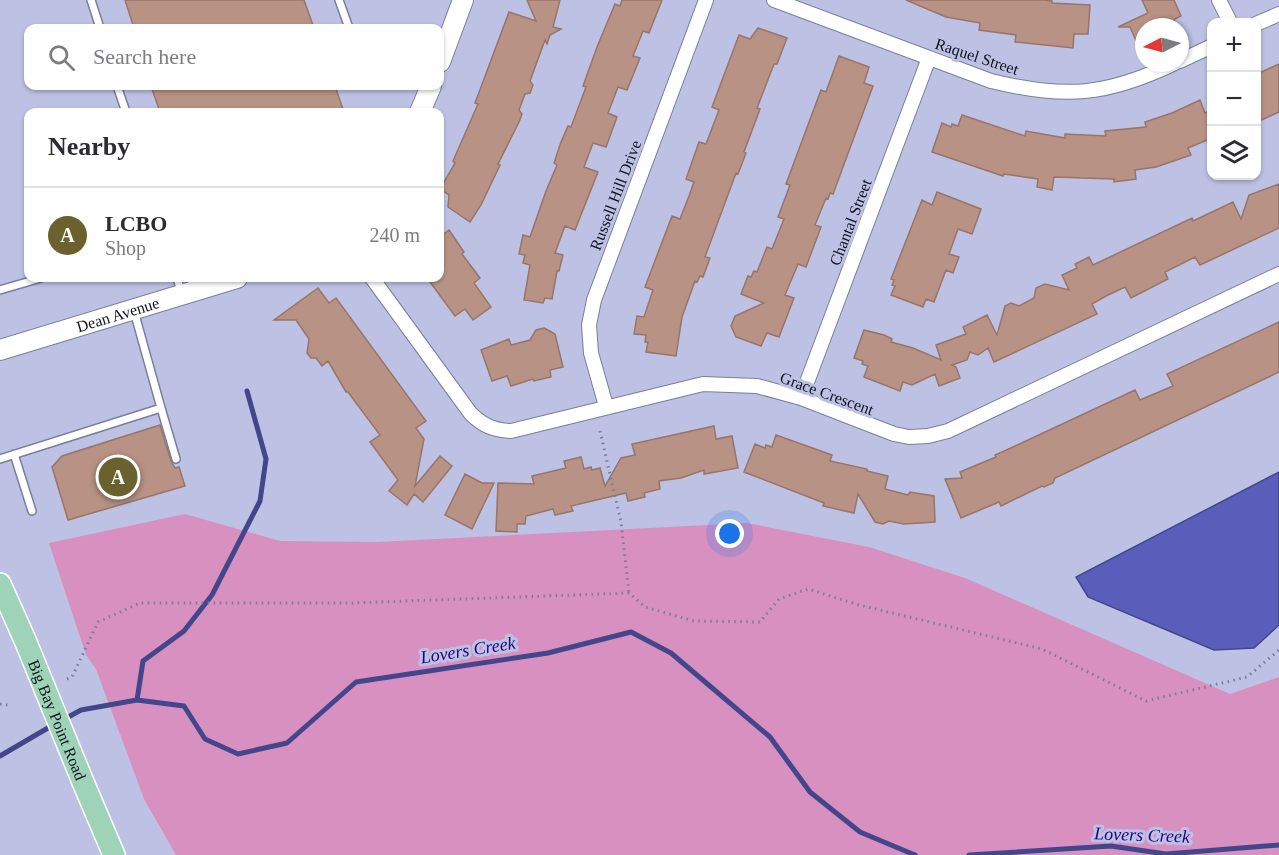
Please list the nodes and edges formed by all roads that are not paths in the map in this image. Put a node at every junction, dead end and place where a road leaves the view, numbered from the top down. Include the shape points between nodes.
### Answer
1 (91, 0) edge
2 (339, 0) edge
3 (463, 0) edge
4 (706, 0) edge
5 (774, 0) edge
6 (1219, 0) edge
7 (1279, 14) edge
8 (1228, 18) edge
9 (1261, 22) edge
10 (99, 24) edge
11 (348, 24) edge
12 (1207, 48) edge
13 (444, 51) edge
14 (1189, 57) edge
15 (929, 58) junction
16 (1154, 72) edge
17 (118, 90) edge
18 (429, 90) edge
19 (125, 108) edge
20 (422, 108) edge
21 (1279, 274) edge
22 (27, 282) edge
23 (208, 282) edge
24 (375, 282) edge
25 (180, 286) edge
26 (0, 290) edge
27 (133, 308) junction
28 (0, 350) edge
29 (801, 398) junction
30 (606, 406) junction
31 (161, 408) junction
32 (14, 454) junction
33 (0, 459) edge
34 (176, 459) dead end
35 (32, 511) dead end
36 (0, 584) edge
37 (114, 855) edge

1 - 10 lane
2 - 11 lane
3 - 13 street
4 - 30 street, Russell Hill Drive via 594,300 589,325 591,352
5 - 15 street, Raquel Street
6 - 8 street
7 - 9 street
12 - 14 street
15 - 16 street, Raquel Street via 991,81 1046,92 1097,90 1126,84
15 - 29 street, Chantal Street
17 - 19 lane
18 - 20 street
21 - 29 street, Grace Crescent via 948,431 928,436 894,434
22 - 26 lane
23 - 25 street, Dean Avenue
24 - 30 street, Grace Crescent via 482,425 511,431
25 - 27 street, Dean Avenue
27 - 28 street, Dean Avenue
27 - 31 lane
29 - 30 street, Grace Crescent via 757,386 703,384
31 - 32 lane
31 - 34 lane
32 - 33 lane
32 - 35 lane
36 - 37 main road, Big Bay Point Road, bridge

